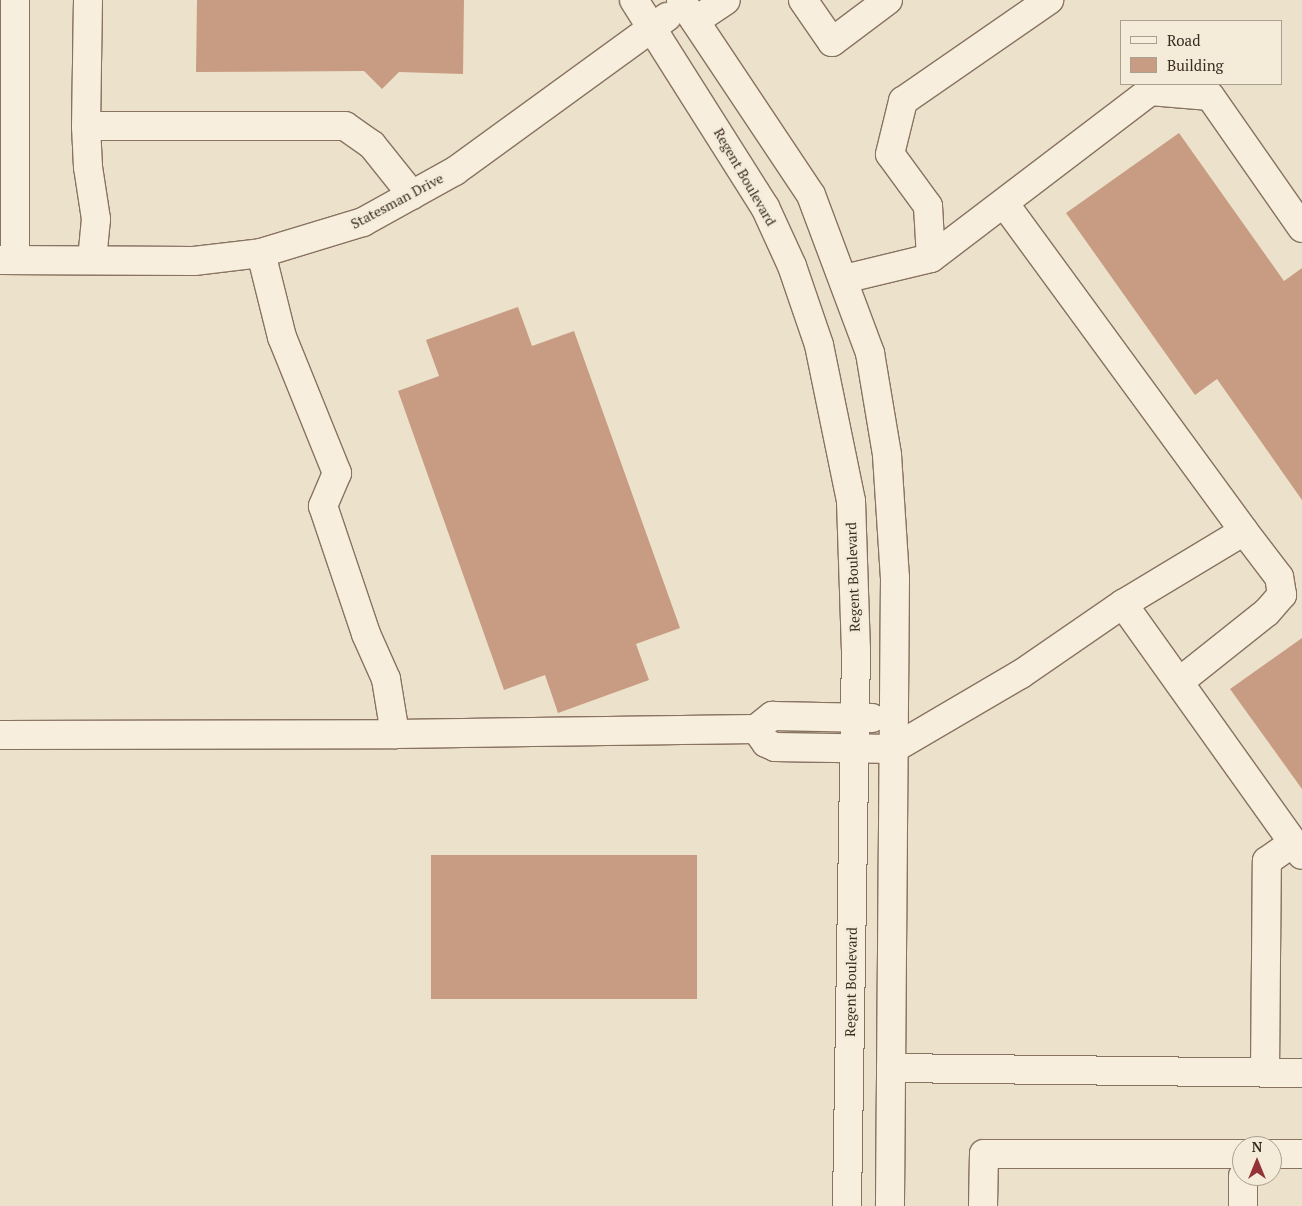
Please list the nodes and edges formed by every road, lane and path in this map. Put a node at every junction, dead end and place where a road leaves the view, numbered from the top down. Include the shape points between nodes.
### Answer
1 (15, 0) edge
2 (88, 0) edge
3 (634, 0) edge
4 (726, 0) edge
5 (803, 0) edge
6 (888, 0) edge
7 (1049, 0) edge
8 (687, 9) edge
9 (653, 26) junction
10 (86, 126) junction
11 (7, 158) edge
12 (412, 195) junction
13 (1004, 203) junction
14 (1302, 228) edge
15 (261, 253) junction
16 (931, 258) junction
17 (8, 260) edge
18 (92, 260) junction
19 (844, 279) junction
20 (1244, 531) junction
21 (1123, 604) junction
22 (1179, 682) junction
23 (855, 717) junction
24 (894, 719) junction
25 (756, 729) junction
26 (394, 734) junction
27 (0, 735) edge
28 (854, 748) junction
29 (894, 749) junction
30 (1298, 849) edge
31 (891, 1068) junction
32 (1265, 1073) junction
33 (1302, 1073) edge
34 (1232, 1154) edge
35 (1282, 1154) edge
36 (1302, 1154) edge
37 (1243, 1186) edge
38 (847, 1206) edge
39 (890, 1206) edge
40 (983, 1206) edge
41 (1243, 1206) edge

1 - 11 street
2 - 10 street
3 - 9 street, Regent Boulevard
4 - 8 street, Statesman Drive
5 - 6 street via 832,42
7 - 16 street via 903,101 890,154 928,206
8 - 9 street, Statesman Drive
8 - 19 street via 811,195
9 - 12 street, Statesman Drive via 455,170
9 - 23 street, Regent Boulevard via 765,207 792,266 819,345 851,501
10 - 12 street via 345,126 372,145
10 - 18 street via 96,219
11 - 17 street
12 - 15 street, Statesman Drive via 363,222
13 - 14 street via 1150,91 1210,96
13 - 16 street
13 - 20 street
15 - 18 street, Statesman Drive via 194,261
15 - 26 street via 282,337 337,473 323,506 366,634 386,678
16 - 19 street
17 - 18 street, Statesman Drive
19 - 24 street via 870,353 887,454 895,578
20 - 21 street
20 - 22 street via 1279,576 1282,595 1267,612
21 - 22 street
21 - 29 street via 1021,674
22 - 30 street
23 - 24 street
23 - 25 street via 772,716
23 - 28 street, Regent Boulevard
24 - 29 street
25 - 26 street
25 - 28 street via 766,743 775,747
26 - 27 street
28 - 29 street
28 - 38 street, Regent Boulevard
29 - 31 street
30 - 32 street via 1268,861
31 - 32 street
31 - 39 street
32 - 33 street
34 - 40 street via 984,1154
35 - 36 street
37 - 41 street

